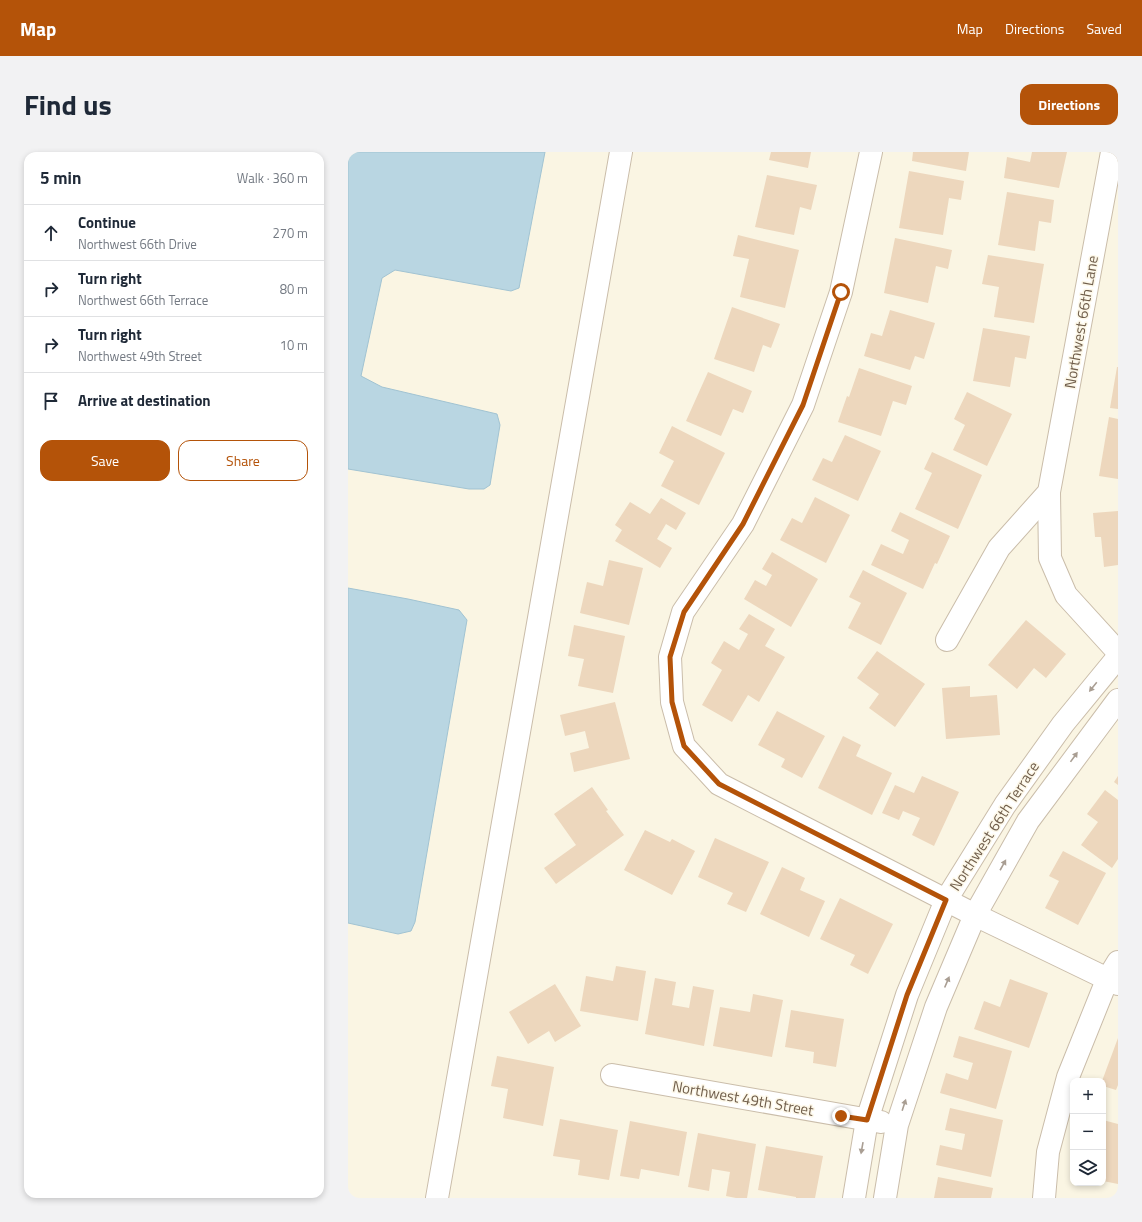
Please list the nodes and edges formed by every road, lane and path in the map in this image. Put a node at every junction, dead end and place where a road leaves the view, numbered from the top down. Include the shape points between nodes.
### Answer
1 (621, 152) edge
2 (871, 152) edge
3 (1112, 152) edge
4 (1049, 492) junction
5 (947, 640) dead end
6 (1118, 652) edge
7 (1118, 657) edge
8 (1118, 700) edge
9 (946, 900) junction
10 (975, 915) junction
11 (1114, 976) edge
12 (612, 1075) dead end
13 (867, 1120) junction
14 (897, 1126) junction
15 (437, 1198) edge
16 (854, 1198) edge
17 (885, 1198) edge
18 (1044, 1198) edge

1 - 15 street
2 - 9 street via 841,292 803,405 743,524 684,612 670,657 672,702 684,746 719,784
3 - 4 street, Northwest 66th Lane
4 - 5 street via 999,548
4 - 6 street, Northwest 66th Lane via 1050,558 1066,595
7 -> 9 street, Northwest 66th Terrace via 1063,724 1005,804
10 -> 8 street, Northwest 66th Terrace via 1028,820
9 - 10 street
9 - 13 street, Northwest 66th Terrace via 907,995
10 - 11 street
14 -> 10 street, Northwest 66th Terrace via 936,1007
11 - 18 street via 1068,1077 1048,1152
12 - 13 street, Northwest 49th Street
13 - 14 street, Northwest 49th Street
13 -> 16 street, Northwest 66th Terrace
14 - 17 street, Northwest 66th Terrace

